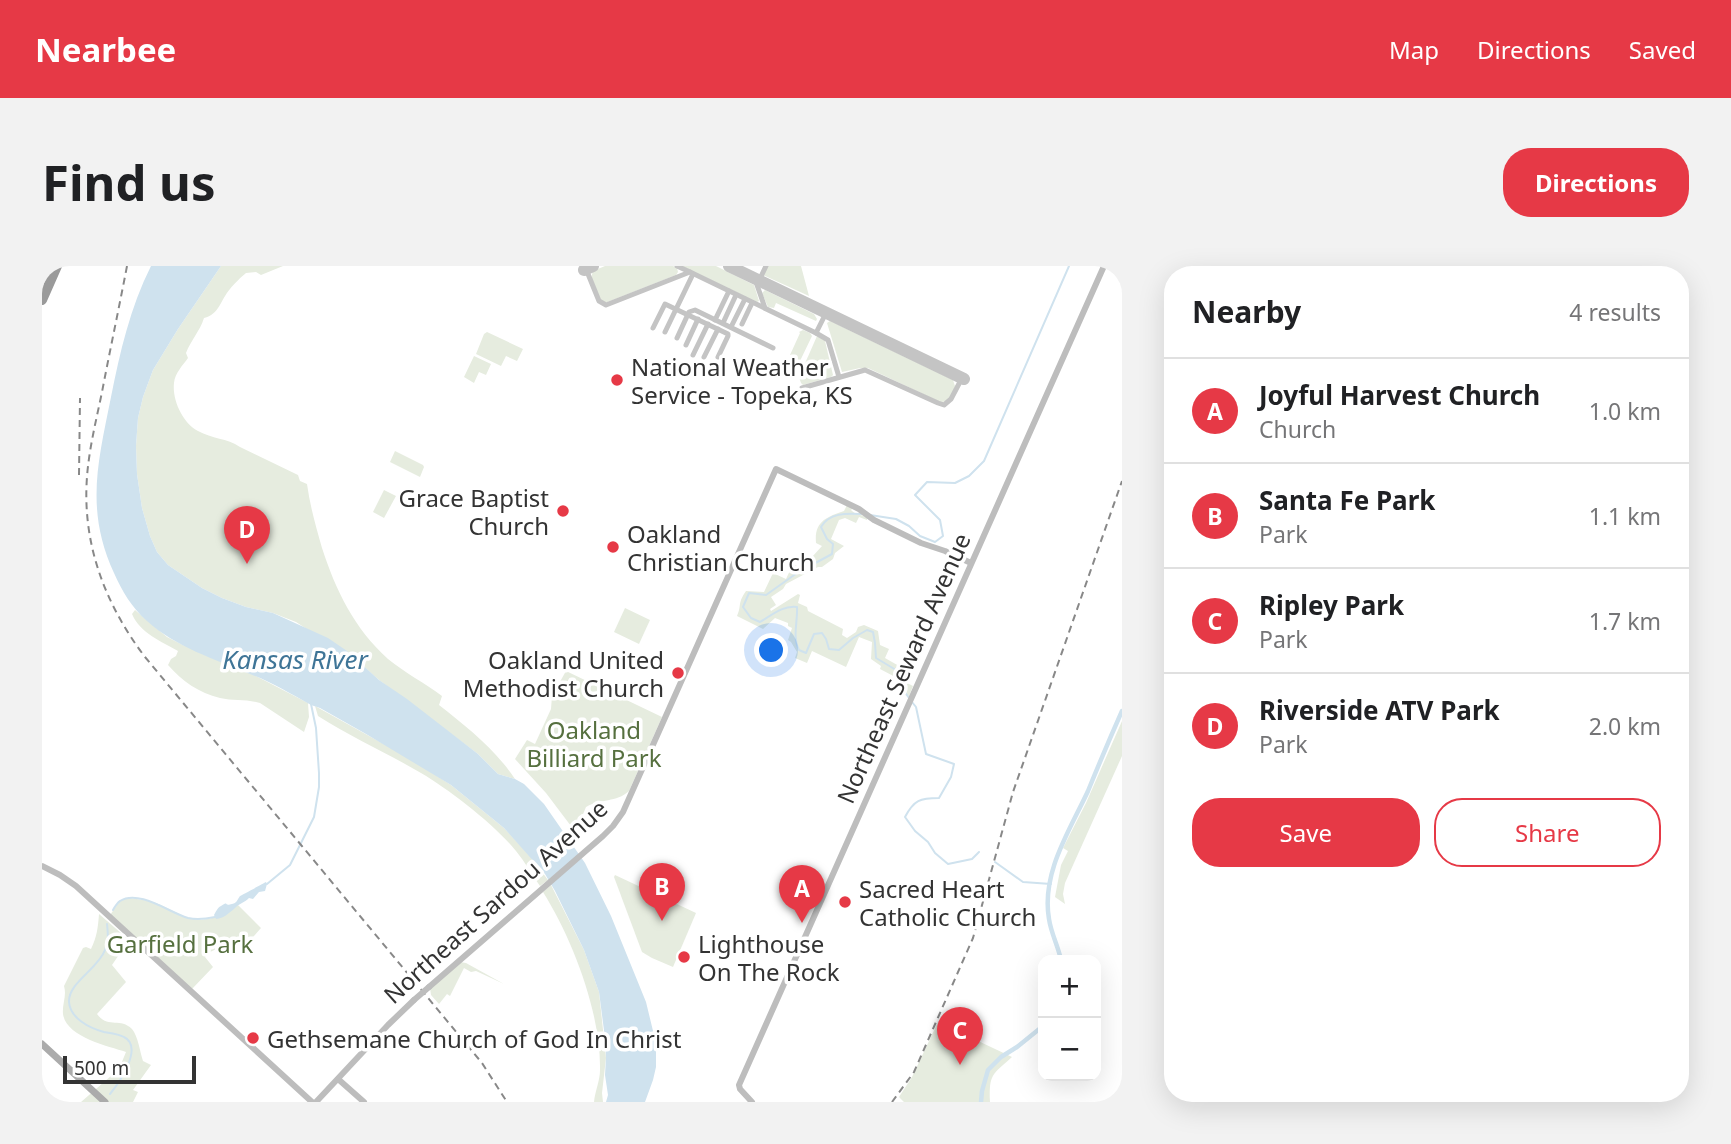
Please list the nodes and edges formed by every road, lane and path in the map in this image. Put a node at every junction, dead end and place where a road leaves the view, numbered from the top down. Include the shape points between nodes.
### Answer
1 (54, 266) edge
2 (1104, 266) edge
3 (42, 288) edge
4 (42, 300) edge
5 (971, 563) junction
6 (42, 866) edge
7 (42, 1044) edge
8 (339, 1080) junction
9 (328, 1093) junction
10 (354, 1093) junction
11 (105, 1102) edge
12 (316, 1102) edge
13 (364, 1102) edge
14 (752, 1102) edge

1 - 3 highway
1 - 4 highway
2 - 5 main road, Northeast Seward Avenue
5 - 8 main road, Northeast Sardou Avenue, bridge via 921,543 776,469 613,826 414,1000
5 - 14 main road, Northeast Seward Avenue via 739,1087
6 - 12 main road via 76,886
7 - 11 main road
8 - 9 main road
8 - 10 main road
8 - 12 main road
9 - 10 main road via 339,1085
9 - 12 main road
10 - 13 main road

